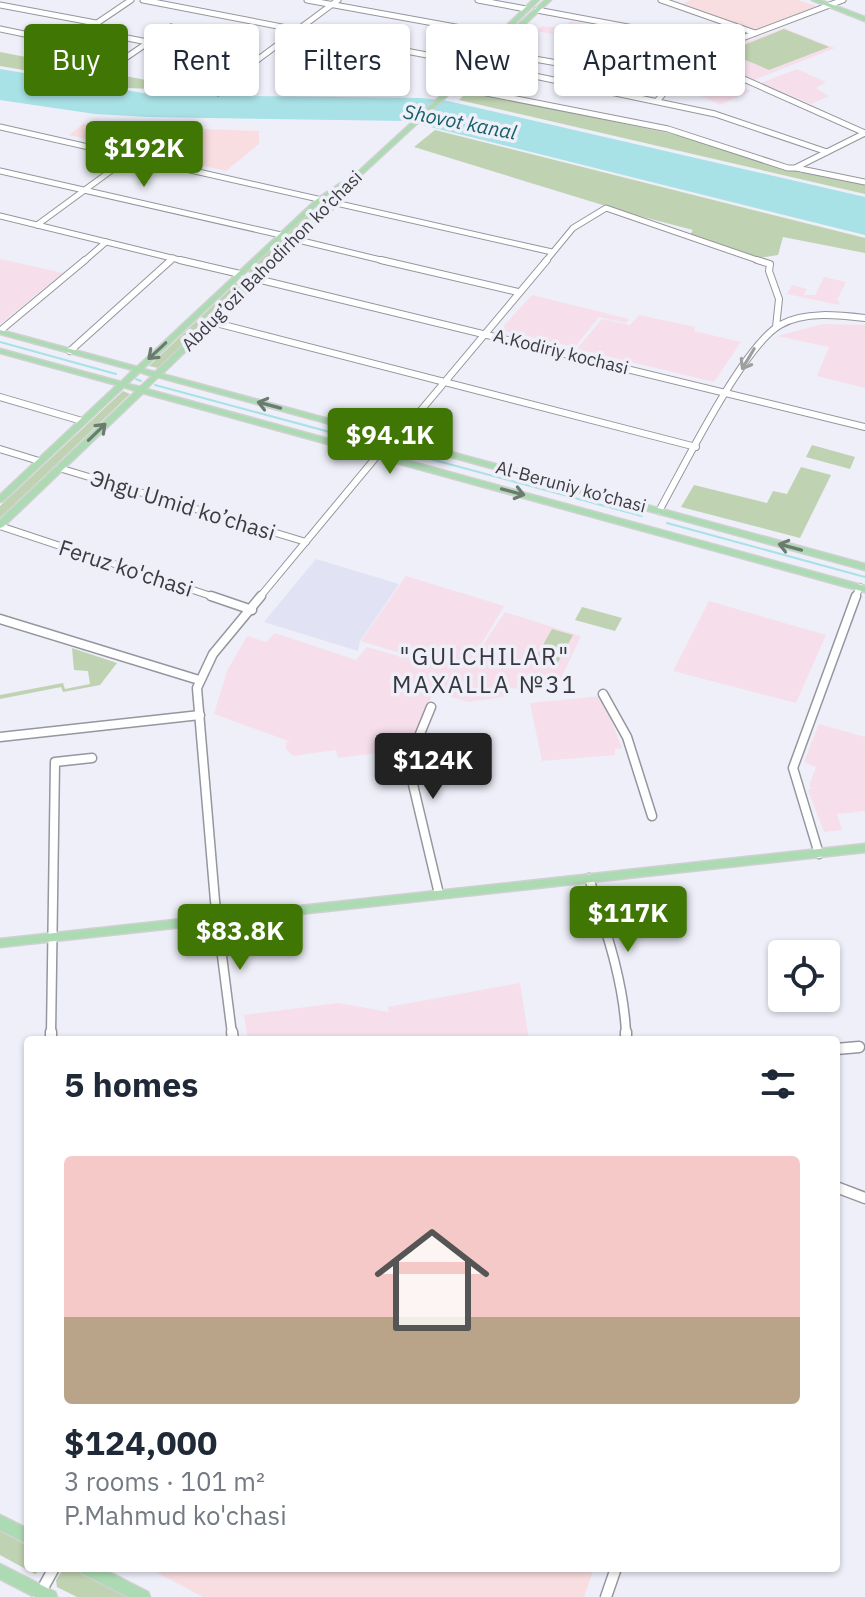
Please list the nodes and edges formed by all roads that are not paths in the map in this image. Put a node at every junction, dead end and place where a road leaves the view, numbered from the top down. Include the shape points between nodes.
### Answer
1 (131, 0) edge
2 (143, 0) edge
3 (307, 0) edge
4 (338, 0) edge
5 (478, 0) edge
6 (536, 0) edge
7 (548, 0) edge
8 (661, 0) edge
9 (815, 0) edge
10 (843, 0) edge
11 (0, 5) edge
12 (332, 5) junction
13 (830, 5) junction
14 (526, 9) junction
15 (537, 10) junction
16 (865, 19) edge
17 (96, 23) joint
18 (305, 24) edge
19 (437, 24) edge
20 (513, 24) edge
21 (519, 24) edge
22 (613, 24) edge
23 (275, 26) edge
24 (0, 29) edge
25 (24, 34) edge
26 (756, 34) junction
27 (745, 38) edge
28 (745, 80) edge
29 (440, 96) edge
30 (501, 96) edge
31 (634, 96) edge
32 (661, 96) edge
33 (657, 101) junction
34 (0, 127) edge
35 (404, 131) junction
36 (865, 133) edge
37 (827, 152) junction
38 (131, 156) junction
39 (795, 168) junction
40 (0, 171) edge
41 (865, 182) edge
42 (83, 190) junction
43 (319, 200) junction
44 (336, 204) junction
45 (1, 217) edge
46 (37, 225) junction
47 (281, 235) junction
48 (298, 240) junction
49 (106, 242) junction
50 (552, 252) junction
51 (173, 258) junction
52 (240, 274) junction
53 (257, 279) junction
54 (518, 292) junction
55 (865, 318) edge
56 (212, 322) junction
57 (776, 327) junction
58 (0, 331) edge
59 (485, 334) junction
60 (0, 351) edge
61 (70, 351) junction
62 (137, 369) junction
63 (157, 374) junction
64 (444, 382) junction
65 (121, 385) junction
66 (141, 390) junction
67 (728, 392) junction
68 (0, 397) edge
69 (82, 421) junction
70 (865, 427) edge
71 (396, 440) junction
72 (696, 447) junction
73 (0, 449) edge
74 (377, 456) junction
75 (39, 461) junction
76 (59, 468) junction
77 (0, 499) edge
78 (659, 511) junction
79 (0, 525) edge
80 (648, 529) junction
81 (306, 542) junction
82 (865, 567) edge
83 (862, 588) edge
84 (252, 610) junction
85 (0, 619) edge
86 (199, 680) junction
87 (603, 694) dead end
88 (431, 707) dead end
89 (200, 715) junction
90 (0, 737) edge
91 (92, 758) dead end
92 (652, 816) dead end
93 (865, 848) edge
94 (819, 854) junction
95 (589, 878) junction
96 (439, 894) junction
97 (217, 913) junction
98 (52, 938) junction
99 (0, 943) edge
100 (51, 1036) edge
101 (232, 1036) edge
102 (626, 1036) edge
103 (859, 1047) dead end
104 (840, 1049) edge
105 (840, 1189) edge
106 (865, 1198) edge
107 (0, 1522) edge
108 (24, 1535) edge
109 (0, 1571) edge
110 (52, 1572) edge
111 (94, 1572) edge
112 (615, 1572) edge
113 (42, 1595) edge
114 (143, 1597) edge
115 (606, 1597) edge

1 - 17 street
2 - 23 street
3 - 12 street
4 - 12 street
5 - 14 street
6 - 14 main road, Abdug’ozi Bahodirhon ko’chasi
7 - 15 main road, Abdug’ozi Bahodirhon ko’chasi
8 - 26 street
9 - 13 main road
10 - 13 street
11 - 17 street
12 - 18 street
12 - 19 street
13 - 16 main road
13 - 26 street
14 - 20 main road, Abdug’ozi Bahodirhon ko’chasi
15 - 21 main road, Abdug’ozi Bahodirhon ko’chasi
15 - 22 street
24 - 25 street
26 - 27 street
28 - 36 street
29 - 35 main road, Abdug’ozi Bahodirhon ko’chasi
30 - 39 street via 668,129
31 - 33 street
32 - 33 street
33 - 37 street via 738,120
34 - 38 street
35 - 43 main road, Abdug’ozi Bahodirhon ko’chasi
35 - 44 main road, Abdug’ozi Bahodirhon ko’chasi via 344,188
36 - 37 street
37 - 39 street
38 - 42 street
38 - 43 street
39 - 41 street
40 - 42 street
42 - 46 street
42 - 47 street
43 - 44 street
43 - 47 main road, Abdug’ozi Bahodirhon ko’chasi
44 - 48 main road, Abdug’ozi Bahodirhon ko’chasi
44 - 50 street
45 - 46 street
46 - 49 street
47 - 52 main road, Abdug’ozi Bahodirhon ko’chasi
48 - 53 main road, Abdug’ozi Bahodirhon ko’chasi
48 - 54 street
49 - 51 street
49 - 58 street
50 - 54 street
50 - 57 street via 573,228 606,208 770,264 779,299
51 - 52 street
51 - 61 street
52 -> 62 main road, Abdug’ozi Bahodirhon ko’chasi
53 - 56 main road, Abdug’ozi Bahodirhon ko’chasi
53 - 59 street, A.Kodiriy kochasi
54 - 59 street
55 - 57 street via 813,317
56 - 63 main road, Abdug’ozi Bahodirhon ko’chasi
56 - 64 street
57 -> 67 street via 758,343
58 - 61 main road, Al-Beruniy ko’chasi
59 - 64 street
59 - 67 street, A.Kodiriy kochasi
60 - 65 main road, Al-Beruniy ko’chasi
61 - 62 main road, Al-Beruniy ko’chasi
62 - 63 main road, Al-Beruniy ko’chasi
62 - 65 main road, Abdug’ozi Bahodirhon ko’chasi
63 - 66 main road, Abdug’ozi Bahodirhon ko’chasi
71 -> 63 main road, Al-Beruniy ko’chasi
64 - 71 street
64 - 72 street
65 - 66 main road, Al-Beruniy ko’chasi
65 - 69 main road, Abdug’ozi Bahodirhon ko’chasi
66 - 74 main road, Al-Beruniy ko’chasi
76 -> 66 main road, Abdug’ozi Bahodirhon ko’chasi
67 - 70 street, A.Kodiriy kochasi
67 - 72 street
68 - 69 street
69 - 75 main road, Abdug’ozi Bahodirhon ko’chasi
71 - 78 main road, Al-Beruniy ko’chasi
72 - 78 street
73 - 75 street
74 -> 80 main road, Al-Beruniy ko’chasi
74 - 81 street
75 - 77 main road, Abdug’ozi Bahodirhon ko’chasi
76 - 79 main road, Abdug’ozi Bahodirhon ko’chasi
76 - 81 street, Эhgu Umid ko’chasi
78 - 80 main road
82 -> 78 main road, Al-Beruniy ko’chasi
79 - 84 street, Feruz ko'chasi
80 - 83 main road, Al-Beruniy ko’chasi
81 - 84 street
83 - 94 street, Al-Beruniy ko’chasi via 793,768
84 - 86 street via 213,654
85 - 86 street
86 - 89 street
87 - 92 street via 627,737
88 - 96 street via 415,746 411,776
89 - 90 street
89 - 97 street
91 - 98 street via 55,762
93 - 94 main road
94 - 95 main road
95 - 96 main road
95 - 102 street via 607,934
96 - 97 main road
97 - 98 main road
97 - 101 street
98 - 99 main road
98 - 100 street
103 - 104 street
105 - 106 street
107 - 108 main road
109 - 113 main road
110 - 113 street
111 - 114 main road
112 - 115 street

